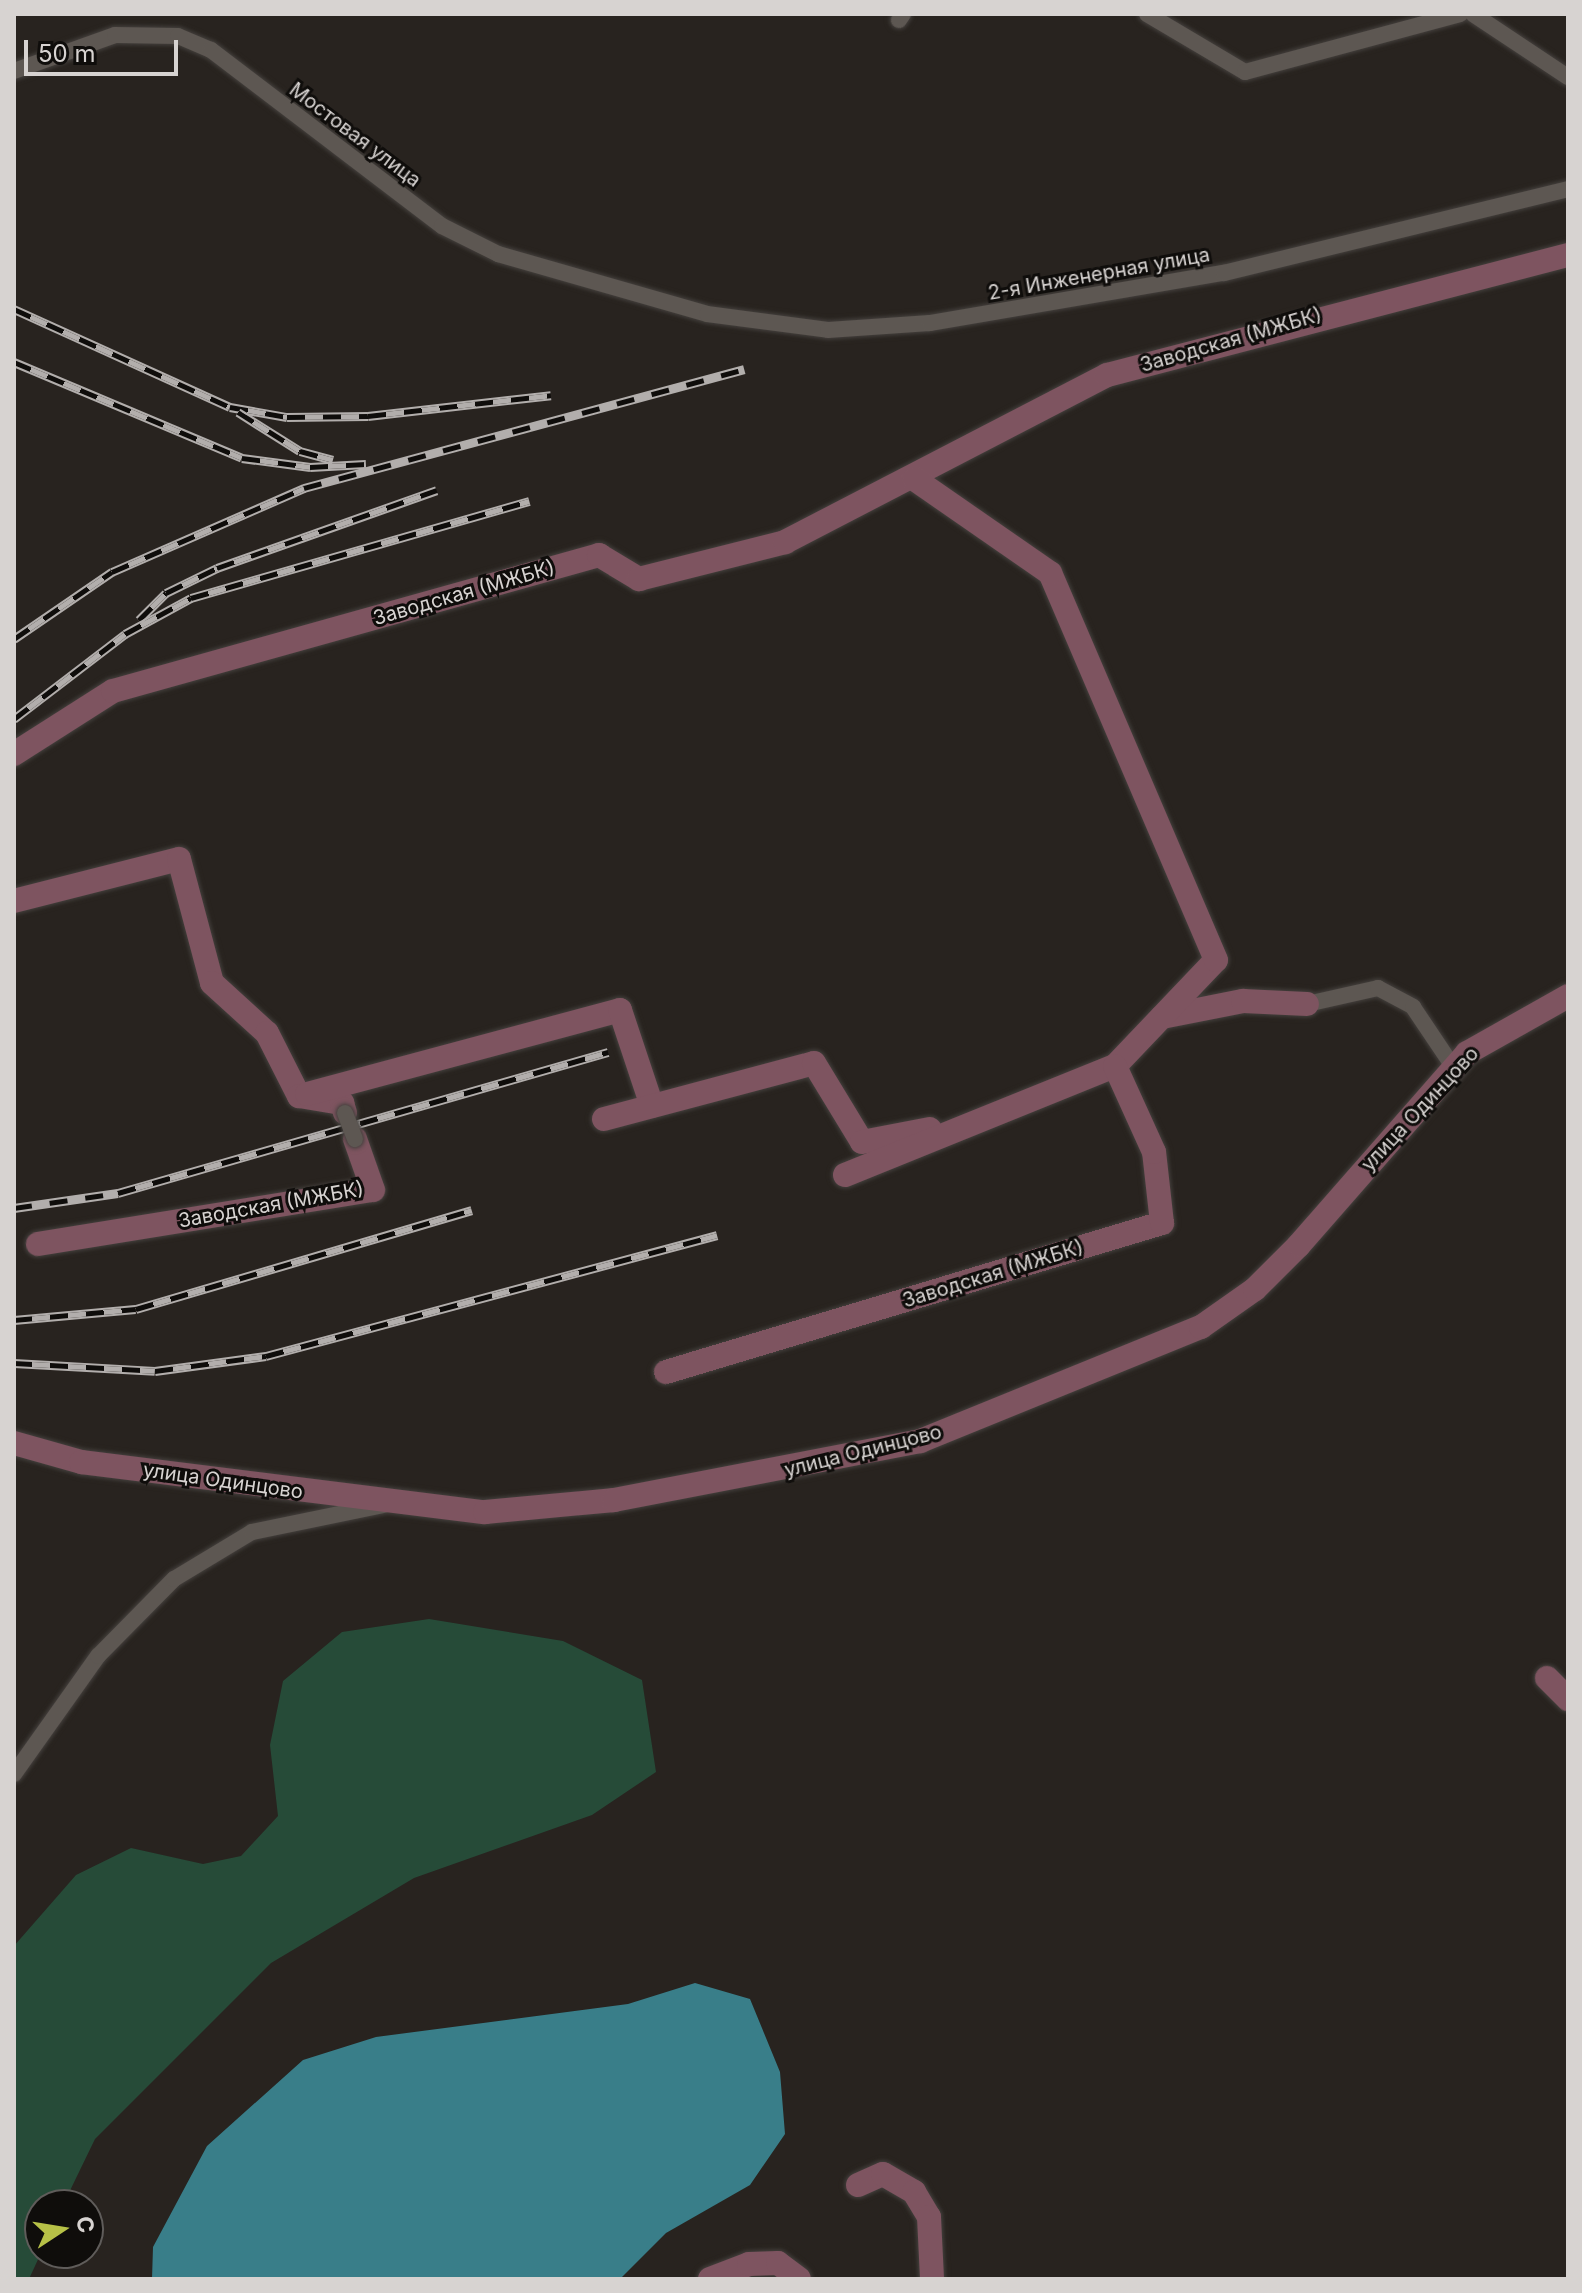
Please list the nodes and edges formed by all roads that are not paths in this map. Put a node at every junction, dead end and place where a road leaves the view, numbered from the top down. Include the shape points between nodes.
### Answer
1 (1147, 14) edge
2 (1460, 14) edge
3 (1473, 14) edge
4 (14, 71) edge
5 (1568, 77) edge
6 (1568, 189) edge
7 (1568, 255) edge
8 (630, 296) joint
9 (914, 479) junction
10 (14, 754) edge
11 (14, 901) edge
12 (1568, 996) edge
13 (1307, 1004) joint
14 (1162, 1017) junction
15 (1115, 1066) junction
16 (1454, 1068) junction
17 (299, 1096) junction
18 (652, 1106) junction
19 (345, 1113) joint
20 (604, 1119) dead end
21 (980, 1121) junction
22 (355, 1139) joint
23 (845, 1175) dead end
24 (38, 1244) dead end
25 (666, 1372) dead end
26 (14, 1443) edge
27 (384, 1504) junction
28 (1547, 1678) dead end
29 (1568, 1699) edge
30 (14, 1774) edge
31 (858, 2185) dead end
32 (710, 2279) edge
33 (799, 2279) edge
34 (932, 2279) edge

1 - 2 street via 1245,72
3 - 5 street
4 - 8 street, Мостовая улица via 115,35 178,36 211,50 442,226 524,264
6 - 8 street, 2-я Инженерная улица via 1224,273 930,323 782,326
7 - 9 street, Заводская (МЖБК) via 1107,375
9 - 10 street, Заводская (МЖБК) via 785,542 639,579 599,555 113,691
9 - 14 street via 1050,573 1100,676 1216,960
11 - 17 street via 179,859 212,983 267,1033
12 - 16 street, улица Одинцово via 1495,1034
13 - 14 street via 1243,1001
13 - 16 street via 1378,988 1413,1007
14 - 15 street
15 - 21 street
15 - 25 street, Заводская (МЖБК) via 1154,1152 1162,1223
16 - 27 street, улица Одинцово via 1255,1289 1201,1327 1061,1389 920,1441 628,1498 485,1512
17 - 18 street via 620,1010
17 - 19 street, Заводская (МЖБК) via 342,1103
18 - 20 street
18 - 21 street via 814,1063 862,1142
19 - 22 street, Заводская (МЖБК), bridge
21 - 23 street
22 - 24 street, Заводская (МЖБК) via 373,1190
26 - 27 street, улица Одинцово via 81,1462
27 - 30 street via 252,1532 174,1579 98,1656
28 - 29 street
31 - 34 street via 883,2174 914,2192 929,2217
32 - 33 street via 749,2264 778,2263

